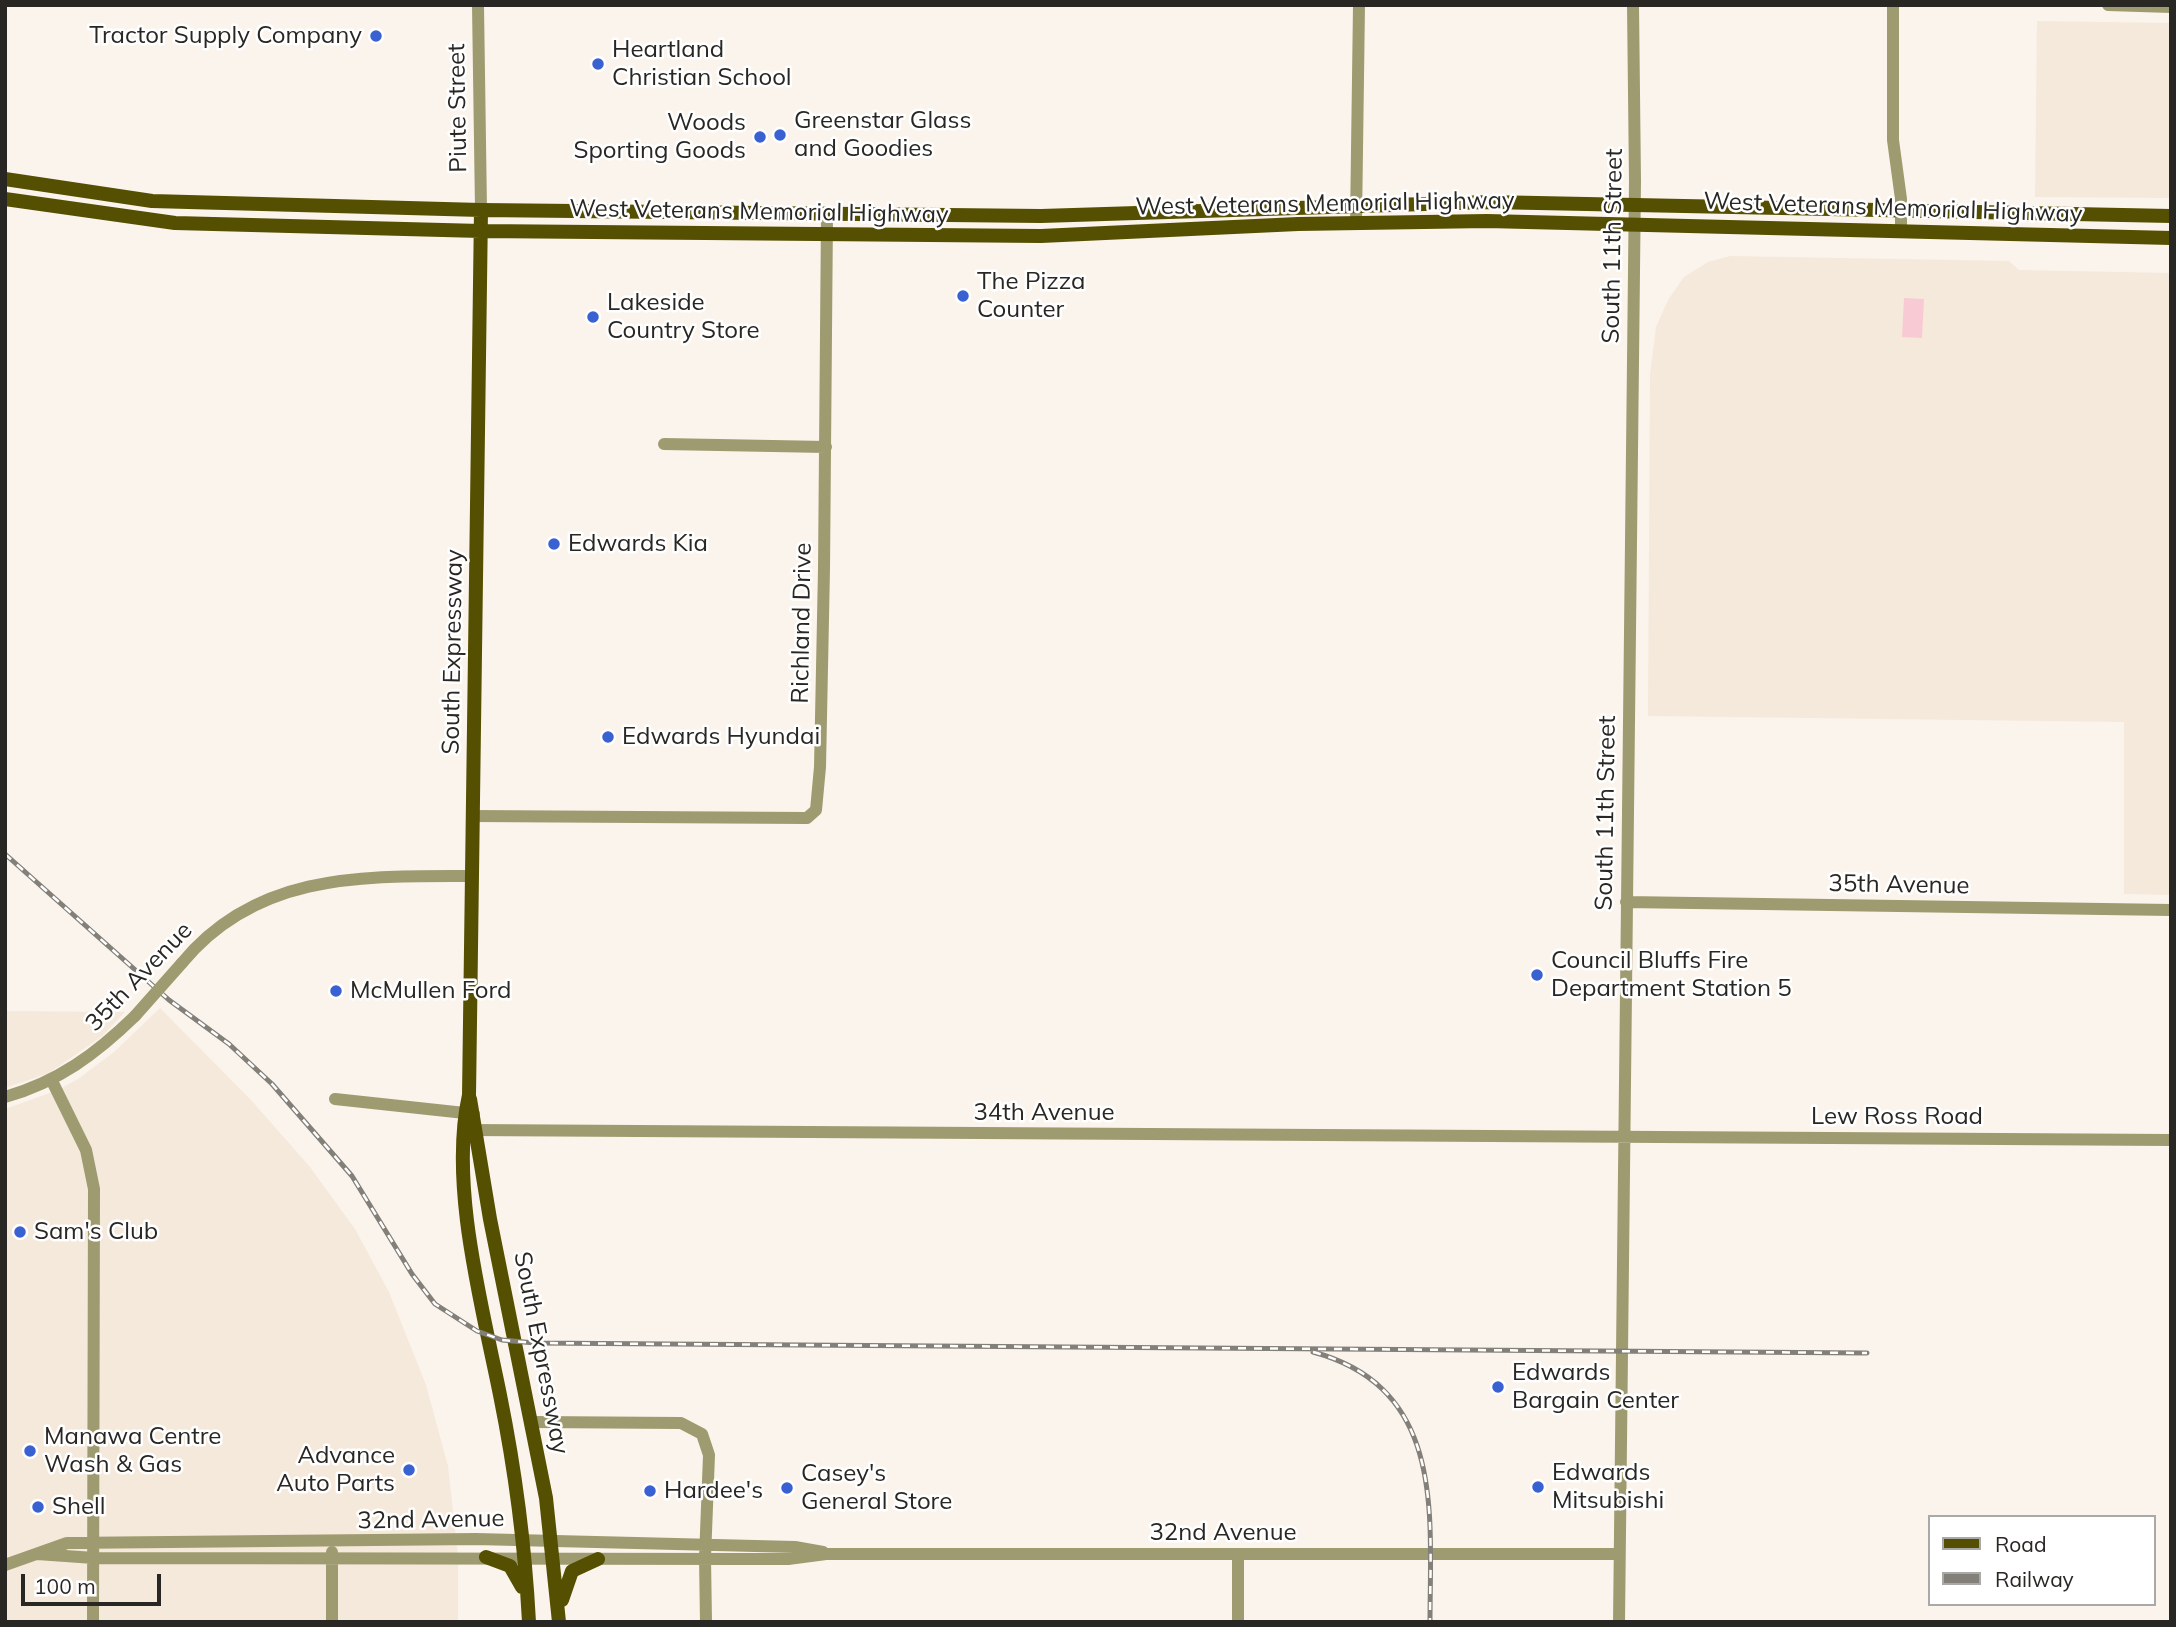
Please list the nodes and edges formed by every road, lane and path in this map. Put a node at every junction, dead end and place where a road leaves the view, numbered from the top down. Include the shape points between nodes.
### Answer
1 (478, 5) edge
2 (1359, 5) edge
3 (1633, 5) edge
4 (1893, 5) edge
5 (2108, 5) edge
6 (2171, 7) edge
7 (5, 179) edge
8 (5, 199) edge
9 (1635, 203) junction
10 (1356, 204) junction
11 (481, 210) junction
12 (1902, 210) junction
13 (827, 215) junction
14 (2171, 216) edge
15 (1356, 223) junction
16 (1634, 224) junction
17 (481, 231) junction
18 (1901, 231) junction
19 (827, 236) junction
20 (2171, 238) edge
21 (664, 444) dead end
22 (826, 447) junction
23 (472, 816) junction
24 (471, 876) junction
25 (1626, 902) junction
26 (2171, 910) edge
27 (52, 1080) junction
28 (5, 1097) edge
29 (335, 1100) dead end
30 (469, 1114) junction
31 (471, 1130) junction
32 (1623, 1137) junction
33 (2171, 1140) edge
34 (533, 1422) junction
35 (522, 1540) junction
36 (332, 1542) junction
37 (94, 1543) junction
38 (552, 1543) junction
39 (706, 1544) junction
40 (1238, 1553) junction
41 (37, 1554) junction
42 (826, 1554) junction
43 (1619, 1554) junction
44 (332, 1557) junction
45 (486, 1557) junction
46 (524, 1557) junction
47 (94, 1558) junction
48 (554, 1559) junction
49 (598, 1559) junction
50 (705, 1559) junction
51 (5, 1565) edge
52 (528, 1615) edge
53 (93, 1622) edge
54 (332, 1622) edge
55 (559, 1622) edge
56 (706, 1622) edge
57 (1238, 1622) edge
58 (1619, 1622) edge

1 - 11 street, Piute Street
2 - 10 street
3 - 9 street, South 11th Street
4 - 12 street via 1893,140
5 - 6 street
7 - 11 main road, West Veterans Memorial Highway via 152,201
8 - 17 main road, West Veterans Memorial Highway via 175,222
9 - 10 main road, West Veterans Memorial Highway
9 - 12 main road, West Veterans Memorial Highway
9 - 16 street, South 11th Street
10 - 13 main road, West Veterans Memorial Highway via 1041,216
10 - 15 street
11 - 13 main road, West Veterans Memorial Highway
11 - 17 main road, South Expressway
12 - 14 main road, West Veterans Memorial Highway
12 - 18 street
13 - 19 street, Richland Drive
15 - 16 main road, West Veterans Memorial Highway
15 - 19 main road, West Veterans Memorial Highway via 1041,236
16 - 18 main road, West Veterans Memorial Highway
16 - 25 street, South 11th Street
17 - 19 main road, West Veterans Memorial Highway
17 - 23 main road, South Expressway
18 - 20 main road, West Veterans Memorial Highway
19 - 22 street, Richland Drive
21 - 22 street
22 - 23 street, Richland Drive via 820,766 813,815
23 - 24 main road, South Expressway
24 - 27 street, 35th Avenue, bridge via 366,877 298,888 239,915 197,946 135,1016 91,1056
24 - 30 main road, South Expressway
25 - 26 street, 35th Avenue
25 - 32 street, South 11th Street
27 - 28 street, 35th Avenue
27 - 37 street via 86,1150 94,1189
29 - 30 street
30 - 31 main road, South Expressway
31 - 32 street, 34th Avenue
31 - 34 main road, South Expressway
31 - 35 main road, South Expressway via 464,1178
32 - 33 street, Lew Ross Road
32 - 43 street, South 11th Street
34 - 38 main road, South Expressway
34 - 39 street via 681,1423 695,1428 705,1439 709,1455
35 - 36 street, 32nd Avenue
35 - 38 street, 32nd Avenue
35 - 46 main road, South Expressway
36 - 37 street, 32nd Avenue
36 - 44 street
37 - 41 street, 32nd Avenue via 66,1543
37 - 47 street
38 - 39 street, 32nd Avenue
38 - 48 main road, South Expressway
39 - 42 street, 32nd Avenue via 795,1546
39 - 50 street
40 - 42 street, 32nd Avenue
40 - 43 street, 32nd Avenue
40 - 57 street
41 - 47 street, 32nd Avenue
41 - 51 street, 32nd Avenue
42 - 50 street, 32nd Avenue
43 - 58 street, South 11th Street
44 - 45 street, 32nd Avenue
44 - 47 street, 32nd Avenue
44 - 54 street
45 - 46 street, 32nd Avenue
45 - 52 main road via 515,1571
46 - 48 street, 32nd Avenue
46 - 52 main road, South Expressway
47 - 53 street
48 - 49 street, 32nd Avenue
48 - 55 main road, South Expressway
49 - 50 street, 32nd Avenue
49 - 55 main road via 577,1567 568,1577
50 - 56 street

